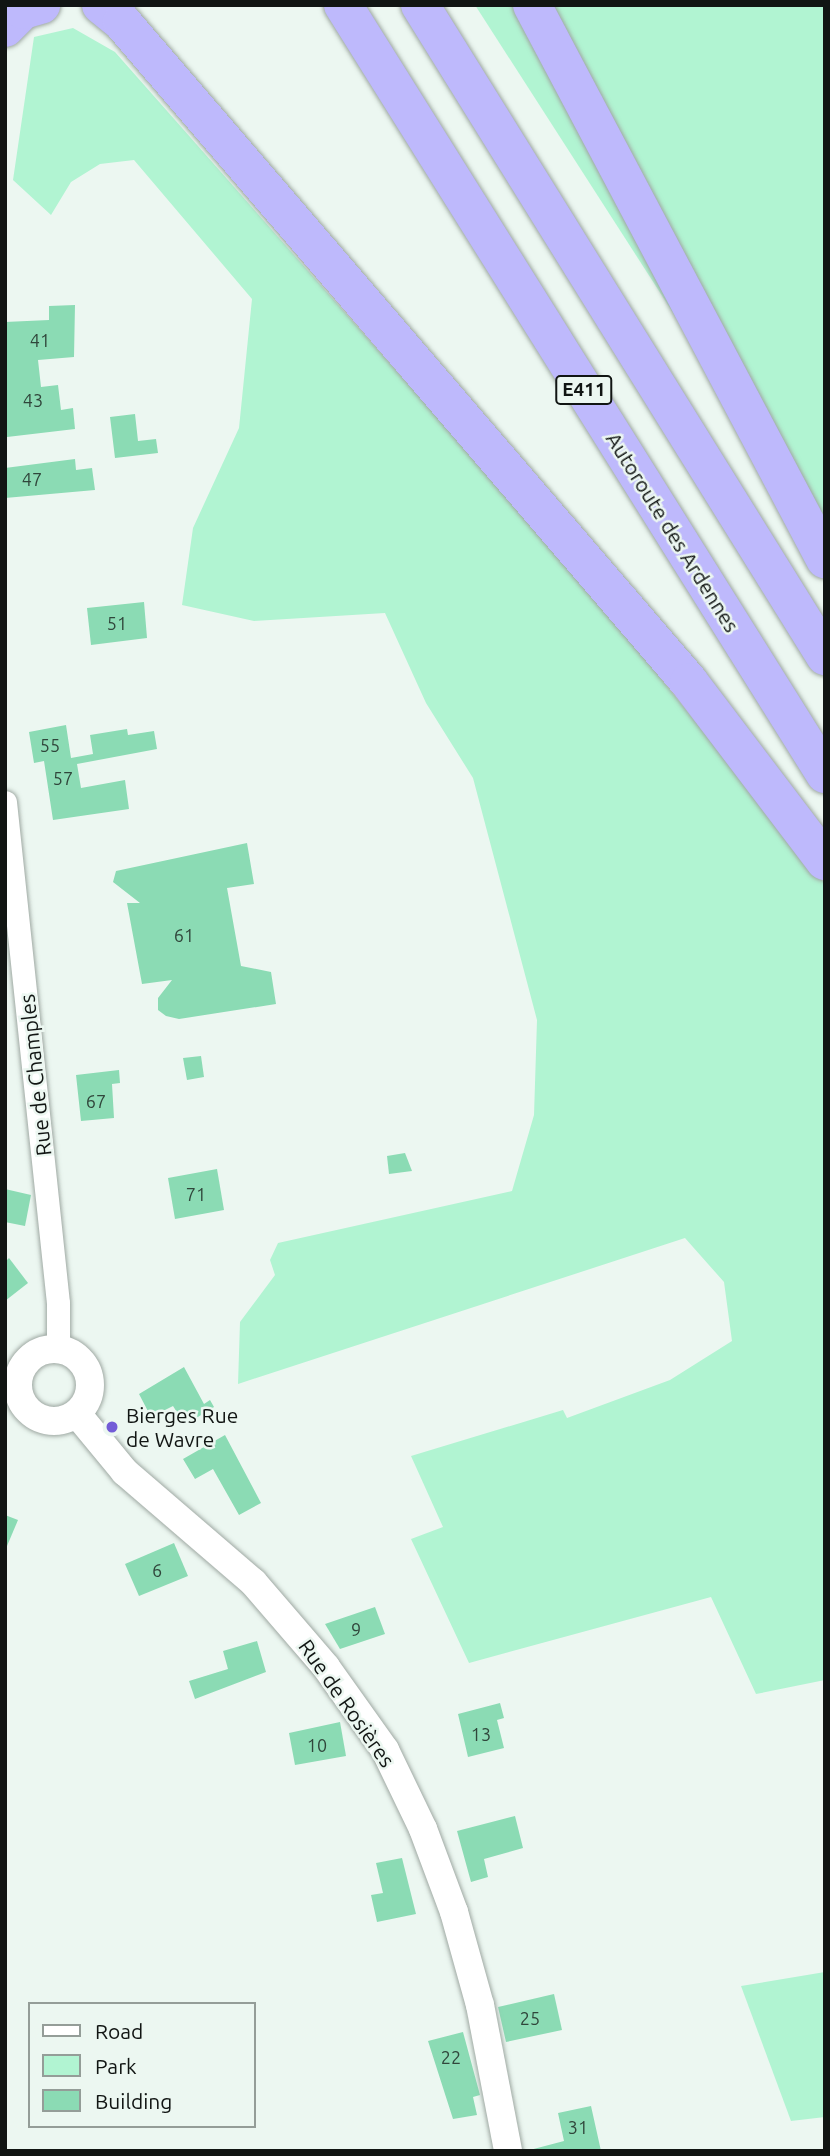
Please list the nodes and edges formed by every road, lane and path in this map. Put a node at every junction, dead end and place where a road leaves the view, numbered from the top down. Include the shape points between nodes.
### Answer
1 (41, 5) edge
2 (101, 5) edge
3 (343, 5) edge
4 (420, 5) edge
5 (532, 5) edge
6 (5, 28) edge
7 (825, 559) edge
8 (825, 656) edge
9 (825, 774) edge
10 (5, 802) edge
11 (825, 861) edge
12 (58, 1349) junction
13 (11, 1378) edge
14 (78, 1415) junction
15 (508, 2151) edge

1 - 6 highway via 23,10
2 - 11 highway via 122,22 689,682
3 - 9 highway, Autoroute des Ardennes / E411
4 - 8 highway, E411
5 - 7 highway
10 - 12 street, Rue de Champles via 58,1303
12 - 13 street via 45,1348 32,1355
12 - 14 street via 83,1365 88,1378 85,1406
13 - 14 street via 37,1417 57,1422
14 - 15 street, Rue de Rosières via 125,1472 253,1582 326,1667 385,1750 423,1829 454,1912 480,2005

